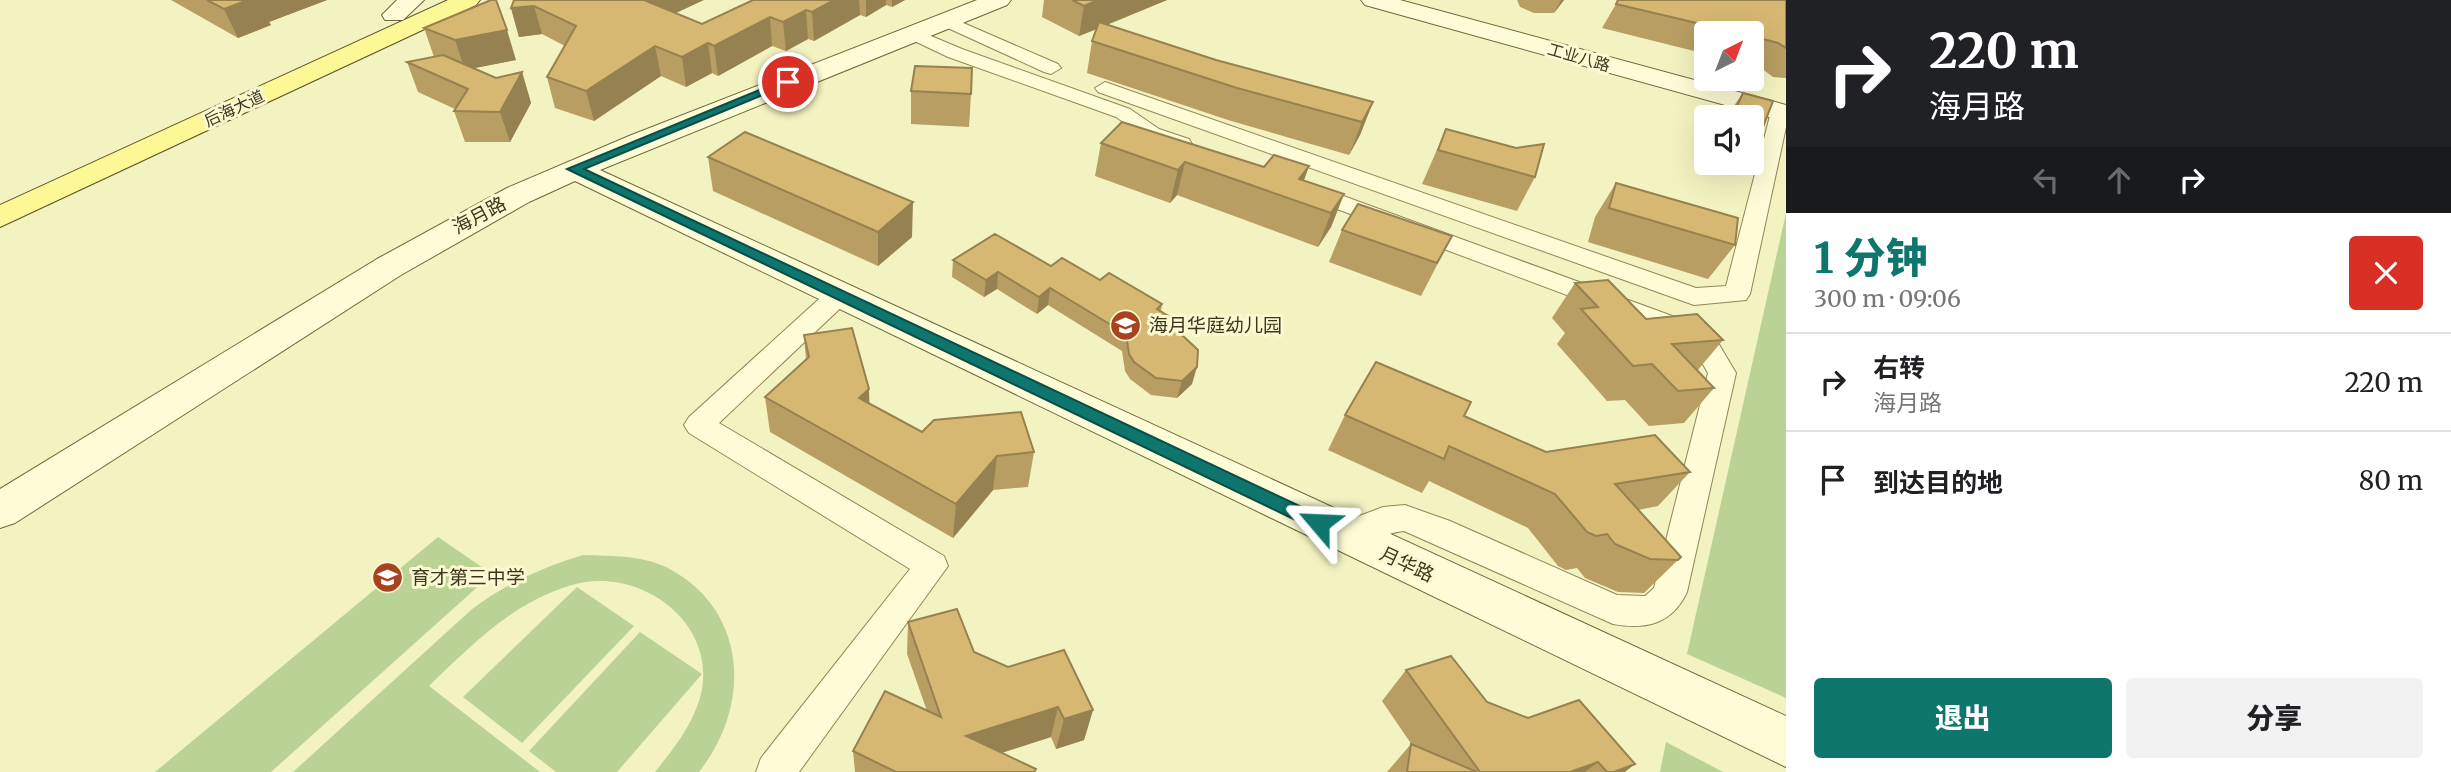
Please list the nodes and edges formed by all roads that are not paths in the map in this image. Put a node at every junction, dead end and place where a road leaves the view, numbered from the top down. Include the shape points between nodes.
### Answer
1 (426, 0) edge
2 (468, 0) edge
3 (999, 0) edge
4 (1373, 0) edge
5 (1407, 0) edge
6 (403, 7) edge
7 (945, 20) junction
8 (912, 33) junction
9 (1784, 110) edge
10 (1203, 152) edge
11 (573, 169) junction
12 (1281, 180) edge
13 (0, 192) edge
14 (0, 217) edge
15 (839, 295) junction
16 (0, 510) edge
17 (1344, 535) junction
18 (1786, 742) edge
19 (775, 772) edge

1 - 6 main road, 后海大道
2 - 14 main road, 后海大道
3 - 7 street, 海月路
4 - 9 street, 工业八路
5 - 9 street, 工业八路
6 - 13 main road, 后海大道
7 - 8 street, 海月路
7 - 9 street via 1034,62 1694,298 1737,294
8 - 10 street via 955,54 1123,113 1152,133
8 - 11 street, 海月路
11 - 15 street, 月华路
11 - 16 street, 海月路 via 401,260
12 - 17 street via 1677,327 1707,348 1722,373 1670,592 1664,604 1652,611 1613,609 1405,518 1383,520
15 - 17 street, 月华路
15 - 19 street via 698,425 932,566
17 - 18 street, 月华路

